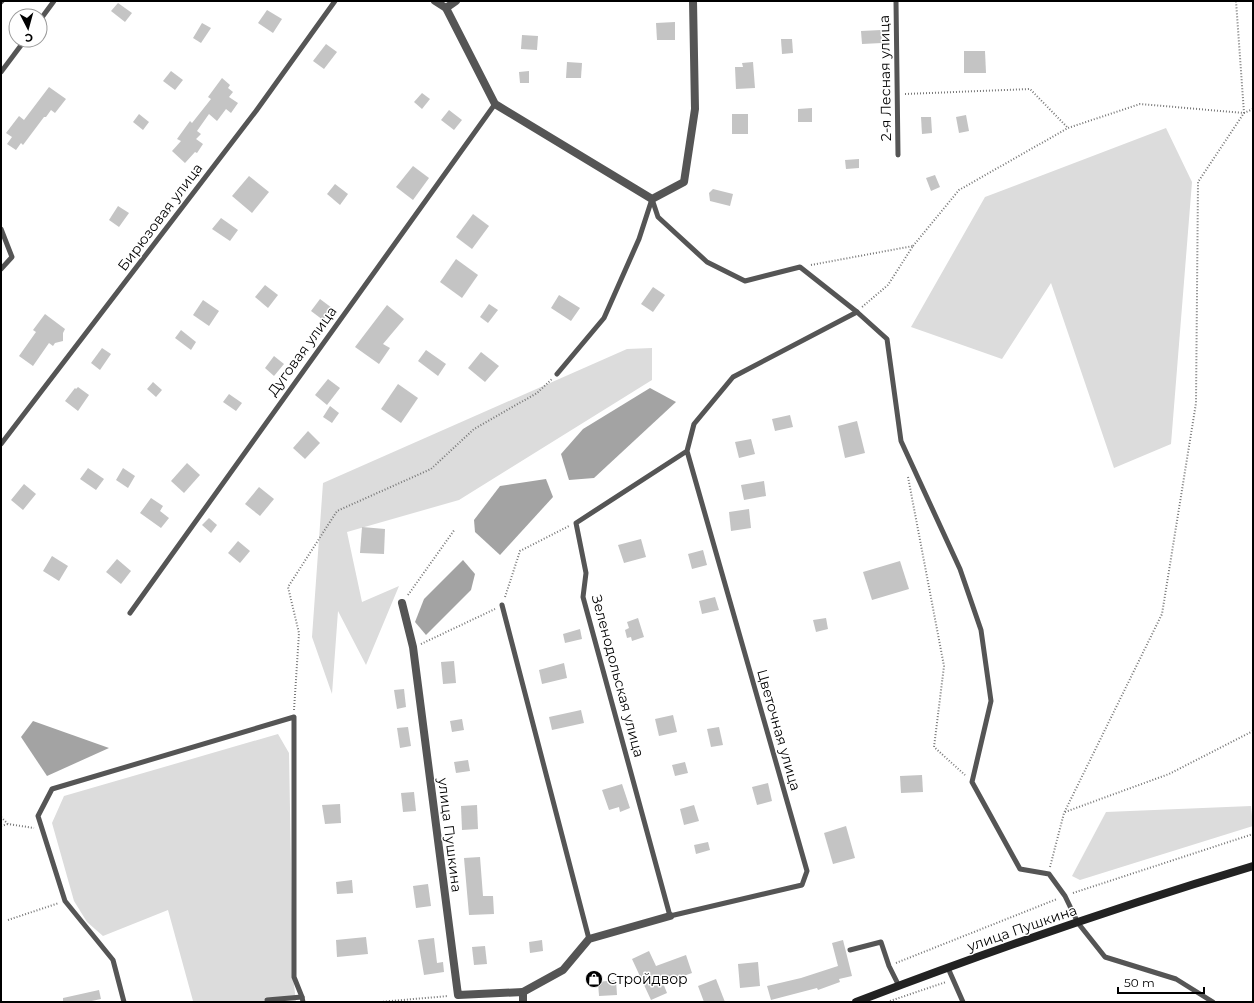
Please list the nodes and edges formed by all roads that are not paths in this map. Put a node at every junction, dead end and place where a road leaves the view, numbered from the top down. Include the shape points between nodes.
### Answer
1 (54, 1) edge
2 (335, 1) edge
3 (435, 1) edge
4 (456, 1) edge
5 (693, 1) edge
6 (896, 1) edge
7 (446, 8) junction
8 (48, 9) edge
9 (19, 48) edge
10 (1, 72) edge
11 (495, 104) junction
12 (898, 155) dead end
13 (652, 199) junction
14 (1, 229) edge
15 (1, 268) edge
16 (857, 312) junction
17 (557, 374) road end
18 (1, 444) edge
19 (687, 451) junction
20 (402, 603) road end
21 (502, 605) road end
22 (130, 613) dead end
23 (1253, 866) edge
24 (670, 916) junction
25 (1078, 923) junction
26 (589, 939) junction
27 (850, 950) dead end
28 (948, 968) junction
29 (899, 986) junction
30 (523, 992) junction
31 (303, 999) edge
32 (268, 1000) dead end
33 (124, 1002) edge
34 (523, 1002) edge
35 (856, 1002) edge
36 (963, 1002) edge
37 (1212, 1002) edge

1 - 8 lane
2 - 18 lane, Бирюзовая улица via 256,111
3 - 7 street
4 - 7 street
5 - 13 street via 695,109 684,182
6 - 12 lane, 2-я Лесная улица
7 - 11 street
9 - 10 lane
11 - 13 street
11 - 22 lane, Дуговая улица
13 - 16 lane via 658,217 707,262 745,281 800,267
13 - 17 lane via 639,238 604,318
14 - 15 lane via 12,257
16 - 19 lane via 733,377 694,424
16 - 25 lane via 886,339 901,441 960,569 981,630 991,701 972,782 1020,869 1049,874 1065,896
19 - 24 lane, Зеленодольская улица via 576,523 586,573 583,597
19 - 24 lane, Цветочная улица via 807,871 802,884
20 - 30 street, улица Пушкина via 413,648 458,995
21 - 26 lane
23 - 25 main road, улица Пушкина via 1105,912
24 - 26 street
25 - 28 main road, улица Пушкина
25 - 37 lane via 1105,958 1176,979
26 - 30 street via 563,970
27 - 29 lane via 881,942
28 - 29 main road, улица Пушкина
28 - 36 lane
29 - 35 main road, улица Пушкина
30 - 34 street
31 - 32 lane
31 - 33 lane via 294,977 294,717 52,789 38,816 65,901 113,960

